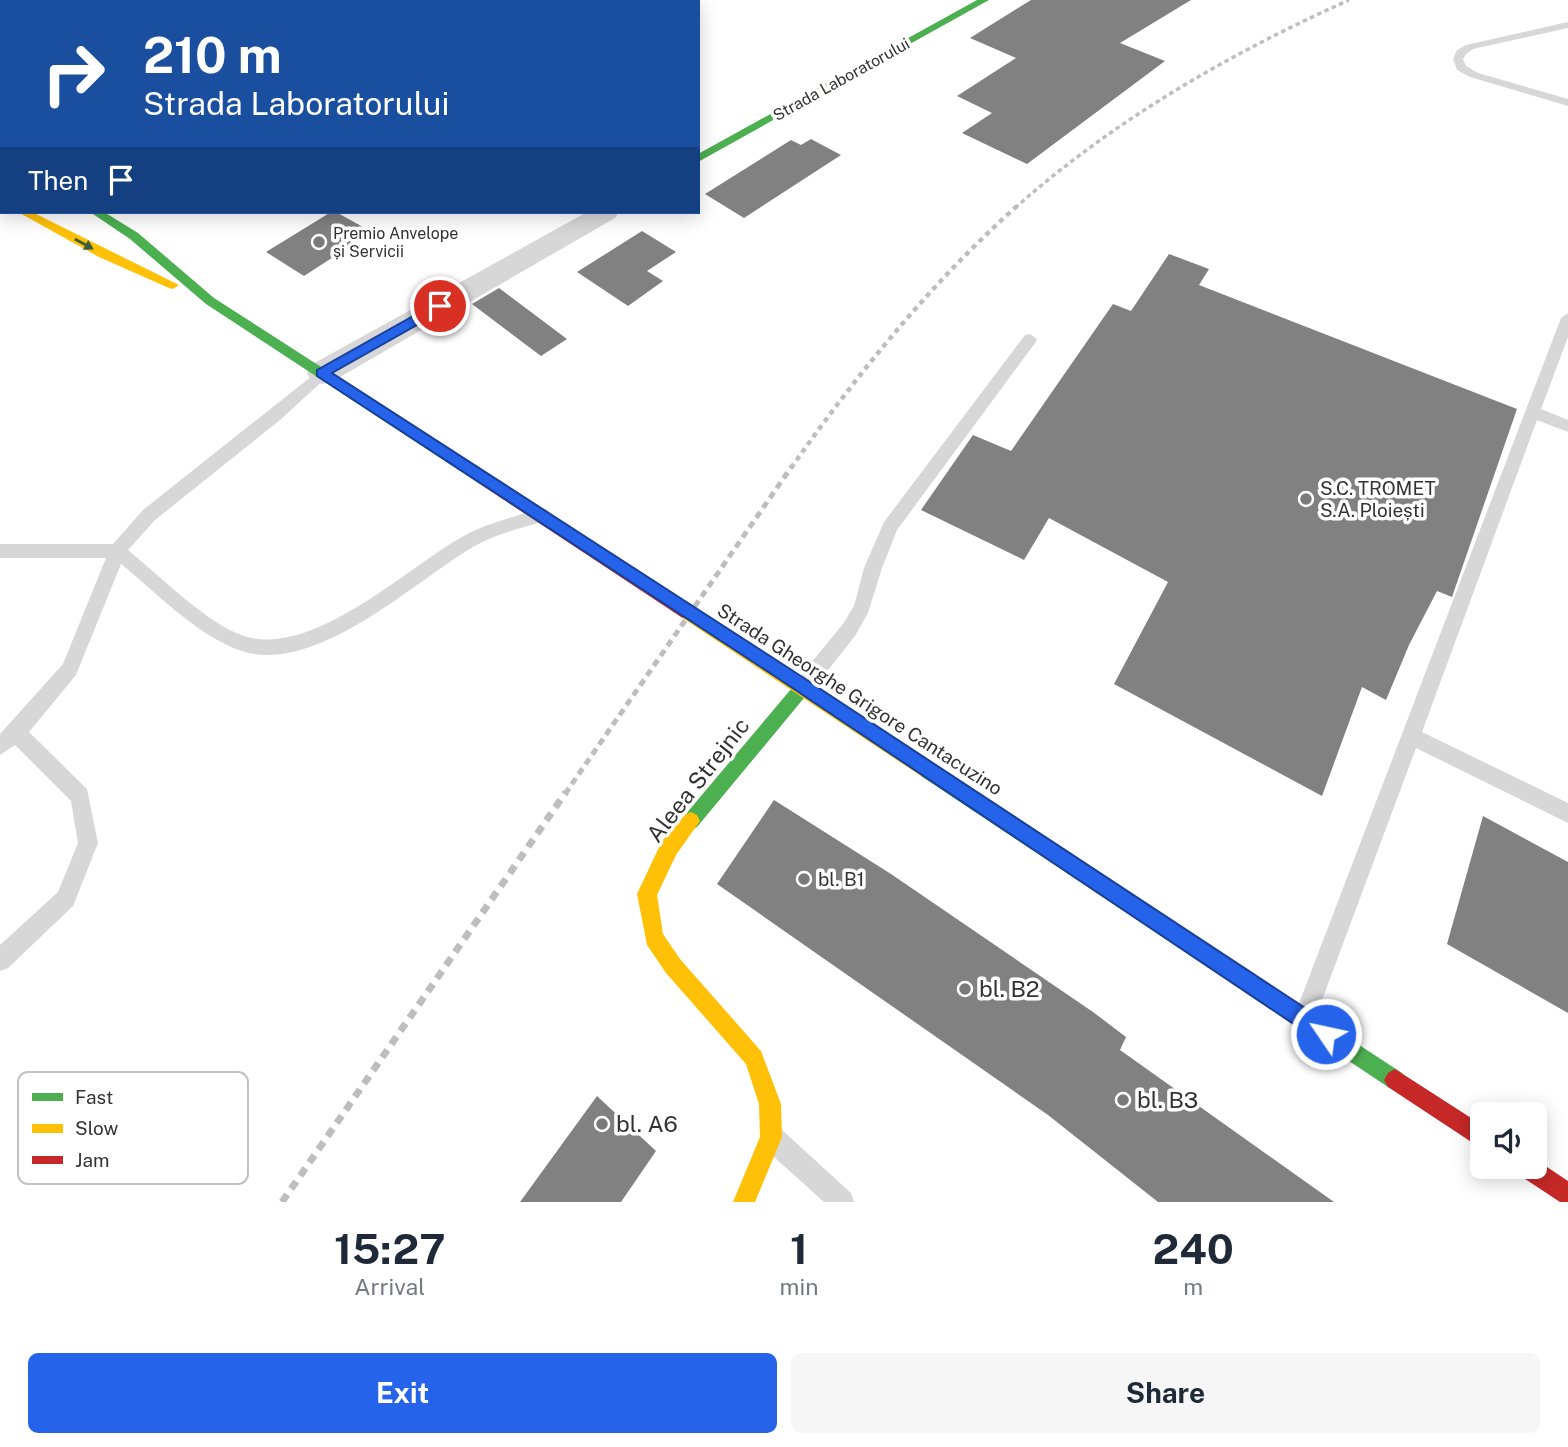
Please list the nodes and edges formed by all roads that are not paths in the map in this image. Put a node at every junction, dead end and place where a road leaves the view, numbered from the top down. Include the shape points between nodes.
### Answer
1 (984, 0) edge
2 (1568, 25) edge
3 (1568, 103) edge
4 (700, 158) edge
5 (28, 214) edge
6 (99, 214) edge
7 (602, 214) edge
8 (210, 302) junction
9 (1568, 318) edge
10 (1030, 338) dead end
11 (322, 373) junction
12 (1533, 412) junction
13 (1568, 426) edge
14 (542, 515) junction
15 (0, 551) edge
16 (117, 551) junction
17 (803, 687) junction
18 (1411, 736) junction
19 (8, 740) edge
20 (1568, 813) edge
21 (0, 960) edge
22 (1304, 1019) junction
23 (1470, 1130) edge
24 (771, 1137) junction
25 (1545, 1179) edge
26 (1568, 1195) edge
27 (744, 1202) edge
28 (842, 1202) edge

1 - 4 main road, Strada Laboratorului
2 - 3 lane via 1470,47 1458,60 1461,68 1474,75
5 -> 8 main road, Strada Gheorghe Grigore Cantacuzino
6 - 8 main road, Strada Gheorghe Grigore Cantacuzino via 134,236
7 - 11 street
8 - 11 main road, Strada Gheorghe Grigore Cantacuzino
9 - 12 lane
10 - 17 lane via 890,527 862,608
11 - 14 main road, Strada Gheorghe Grigore Cantacuzino
11 - 16 lane via 149,515
12 - 13 lane
12 - 18 lane
14 - 16 lane via 469,540 336,627 277,648 243,644 217,629
14 - 17 main road, Strada Gheorghe Grigore Cantacuzino
15 - 16 lane
16 - 19 lane via 70,669
17 - 22 main road, Strada Gheorghe Grigore Cantacuzino
17 - 24 main road, Aleea Strejnic via 669,848 647,894 654,938 754,1058 770,1104
18 - 20 lane
18 - 22 lane
19 - 21 lane via 80,796 88,843 66,900
22 - 23 main road, Strada Gheorghe Grigore Cantacuzino
24 - 27 main road, Aleea Strejnic
24 - 28 lane
25 - 26 main road

